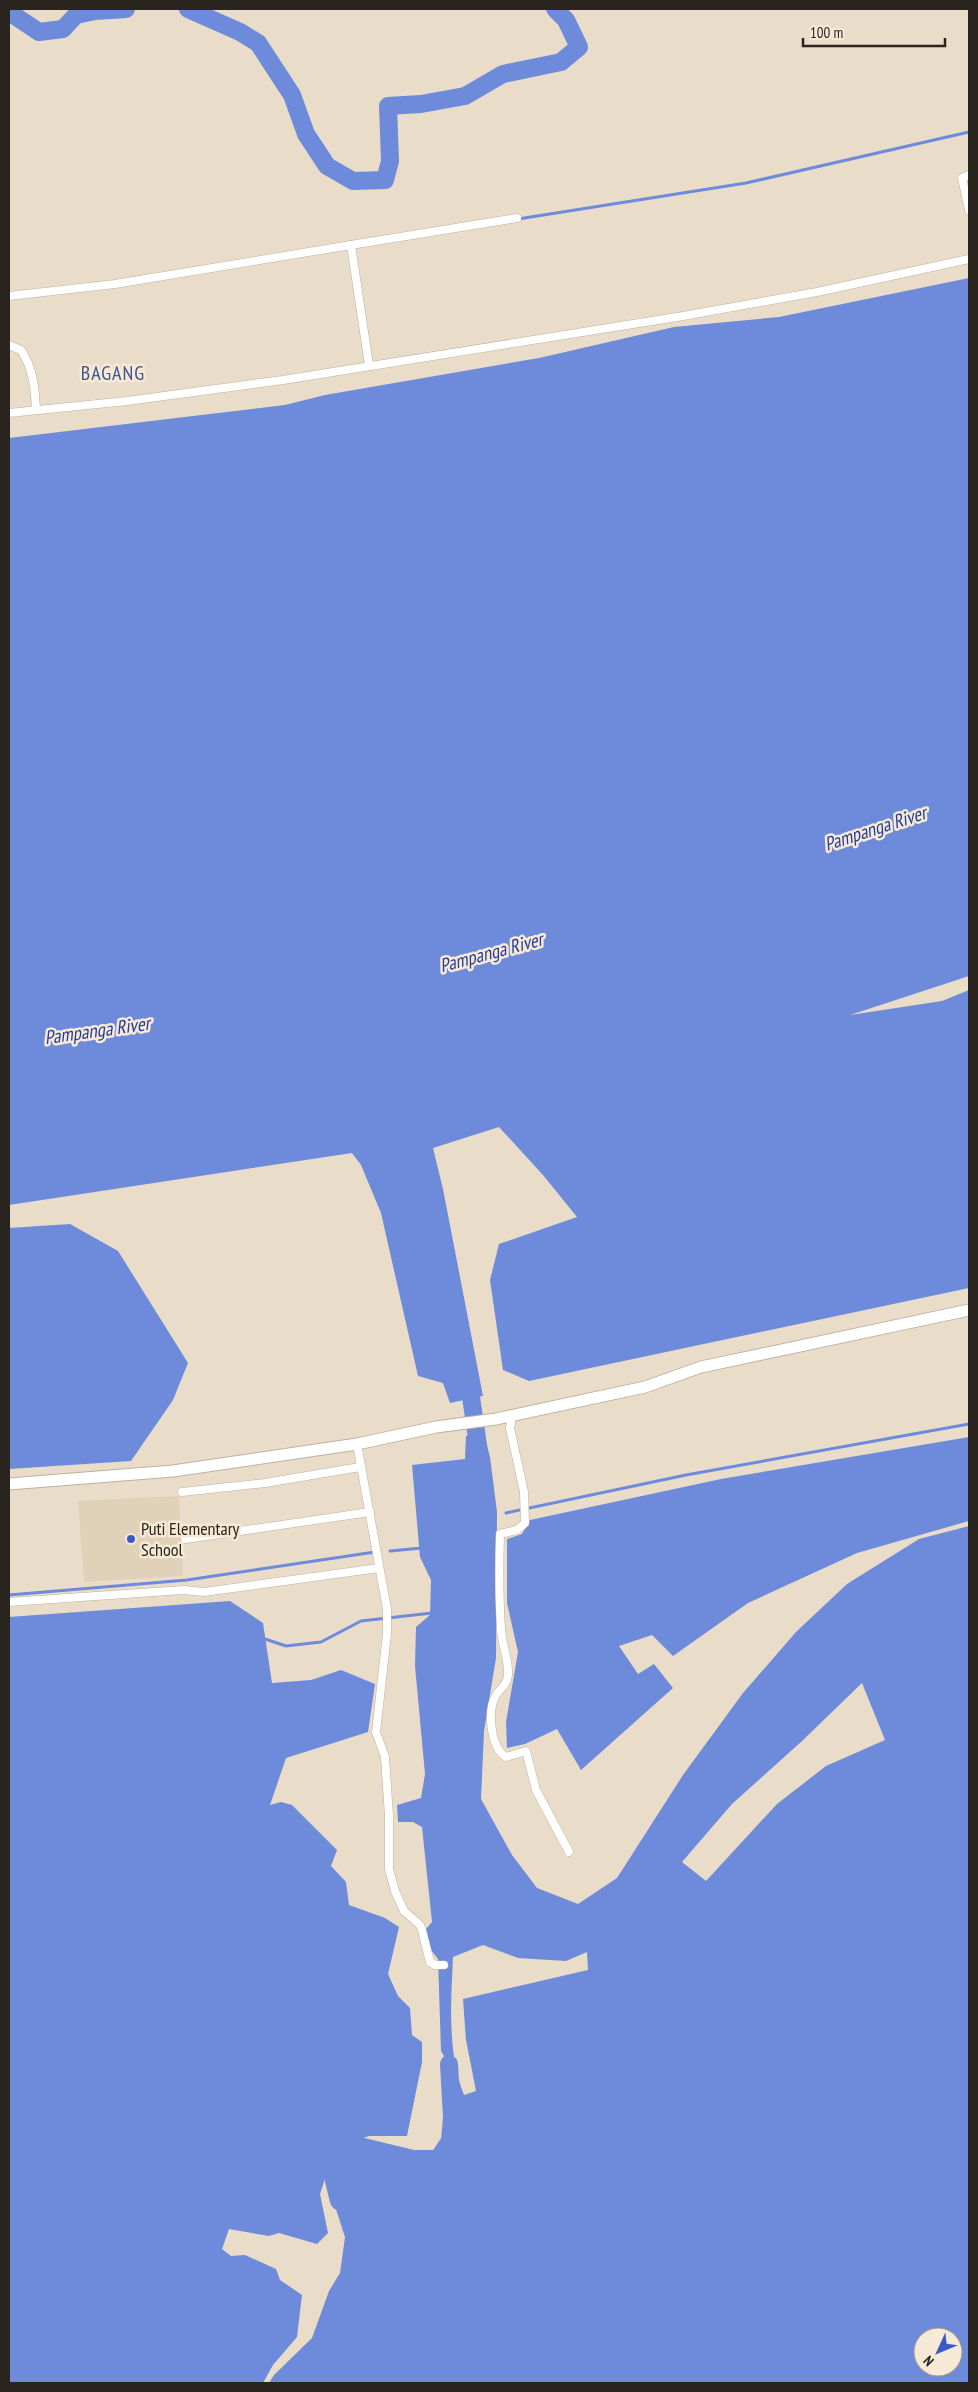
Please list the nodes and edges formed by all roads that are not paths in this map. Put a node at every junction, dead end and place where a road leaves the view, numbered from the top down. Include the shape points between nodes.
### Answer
1 (969, 175) edge
2 (969, 210) edge
3 (516, 218) dead end
4 (352, 251) junction
5 (969, 258) edge
6 (9, 296) edge
7 (9, 345) edge
8 (369, 365) junction
9 (36, 410) junction
10 (9, 413) edge
11 (969, 1310) edge
12 (512, 1416) junction
13 (357, 1444) junction
14 (360, 1467) junction
15 (9, 1484) edge
16 (182, 1492) dead end
17 (370, 1512) junction
18 (185, 1539) dead end
19 (379, 1568) junction
20 (9, 1602) edge
21 (569, 1852) dead end
22 (444, 1966) dead end

1 - 2 street via 962,178
3 - 4 street
4 - 6 street
4 - 8 street
5 - 8 street via 816,292
7 - 9 street via 21,350 28,362 35,384
8 - 9 street via 126,401
9 - 10 street
11 - 12 street via 701,1367 645,1387
12 - 13 street via 436,1427
12 - 21 street via 510,1428 525,1503 525,1523 517,1530 500,1534 501,1632 508,1674 507,1684 494,1698 493,1740 506,1757 526,1751 536,1790
13 - 14 street
13 - 15 street via 174,1471
14 - 16 street
14 - 17 street
17 - 18 street
17 - 19 street
19 - 20 street via 204,1592 183,1590
19 - 22 street via 387,1609 387,1634 376,1732 385,1757 389,1869 404,1911 420,1925 430,1962

